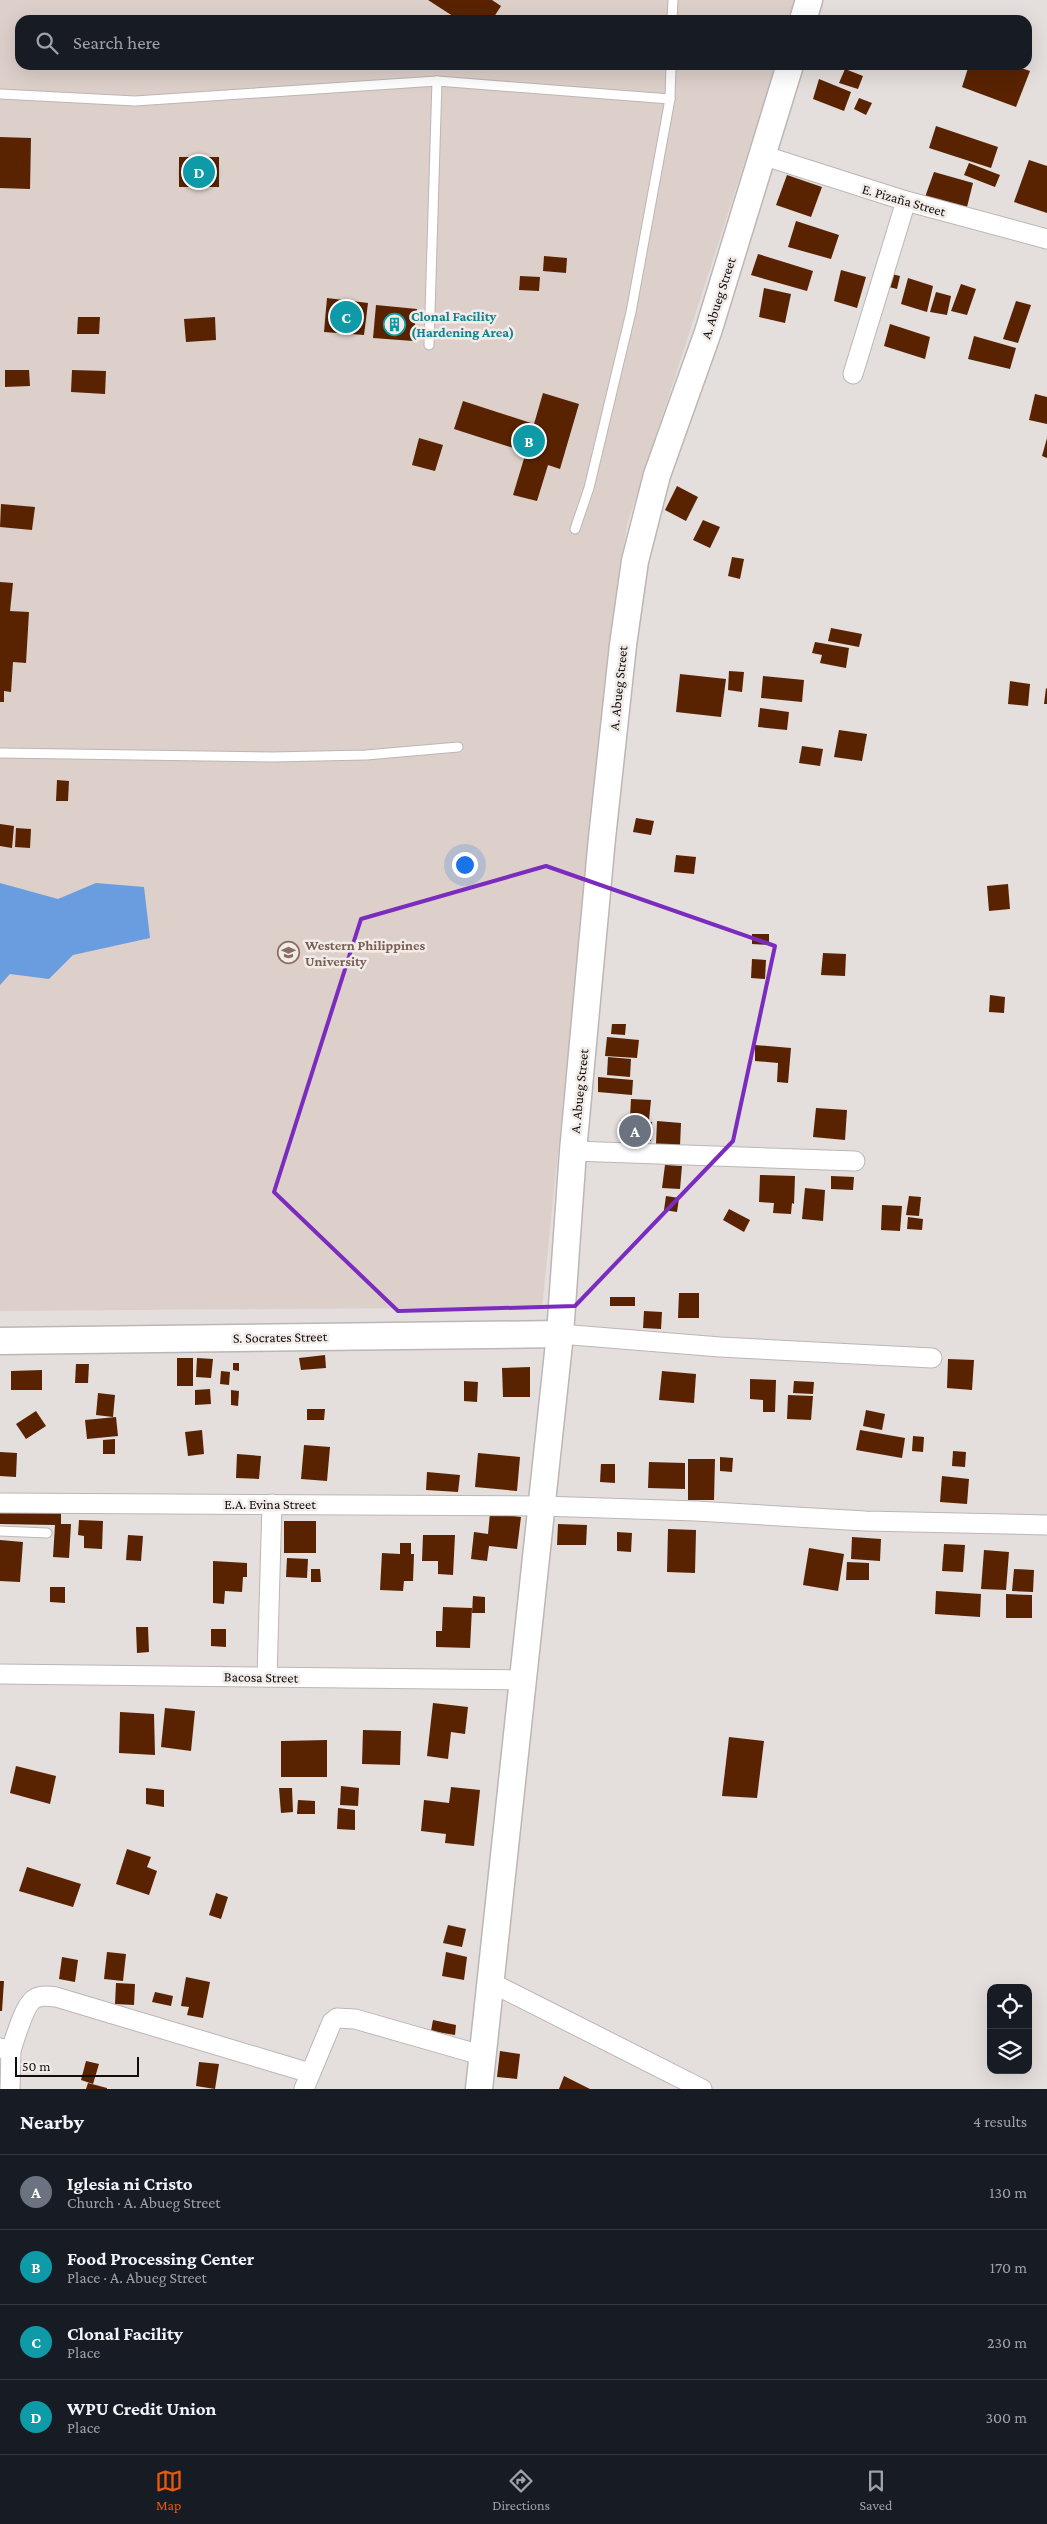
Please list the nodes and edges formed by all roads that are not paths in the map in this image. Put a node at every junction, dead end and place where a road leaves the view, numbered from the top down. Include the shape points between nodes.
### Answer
1 (673, 0) edge
2 (809, 0) edge
3 (672, 15) edge
4 (804, 15) edge
5 (671, 70) edge
6 (788, 70) edge
7 (437, 81) junction
8 (0, 94) edge
9 (670, 99) junction
10 (762, 155) junction
11 (906, 201) junction
12 (1047, 239) edge
13 (429, 345) dead end
14 (853, 374) dead end
15 (574, 529) dead end
16 (458, 747) dead end
17 (0, 753) edge
18 (573, 1151) junction
19 (855, 1161) dead end
20 (560, 1334) junction
21 (0, 1341) edge
22 (932, 1358) dead end
23 (0, 1503) edge
24 (272, 1504) junction
25 (541, 1506) junction
26 (1047, 1525) edge
27 (0, 1531) edge
28 (47, 1533) dead end
29 (0, 1674) edge
30 (267, 1677) junction
31 (522, 1680) junction
32 (490, 1982) junction
33 (6, 2049) edge
34 (482, 2055) junction
35 (307, 2081) edge
36 (10, 2089) edge
37 (479, 2089) edge
38 (702, 2089) edge

1 - 3 lane
2 - 4 street
5 - 9 lane
6 - 10 street, A. Abueg Street
7 - 8 lane via 135,101
7 - 9 lane
7 - 13 lane
9 - 15 lane via 631,312 589,488
10 - 11 street, E. Pizaña Street
10 - 18 street, A. Abueg Street via 708,332 657,475 639,541 621,663
11 - 12 street, E. Pizaña Street
11 - 14 street
16 - 17 lane via 366,755 272,757
18 - 19 street
18 - 20 street, A. Abueg Street
20 - 21 street, S. Socrates Street
20 - 22 street via 720,1347
20 - 25 street, A. Abueg Street
23 - 24 street, E.A. Evina Street
24 - 25 street, E.A. Evina Street
24 - 30 street
25 - 26 street, E.A. Evina Street via 696,1510 865,1521
25 - 31 street, A. Abueg Street
27 - 28 lane
29 - 30 street, Bacosa Street
30 - 31 street, Bacosa Street
31 - 32 street, A. Abueg Street
32 - 34 street, A. Abueg Street
32 - 38 street
33 - 35 street via 28,2005 35,1998 56,1997
33 - 36 street
34 - 35 street via 344,2017 337,2018 332,2022
34 - 37 street, A. Abueg Street

